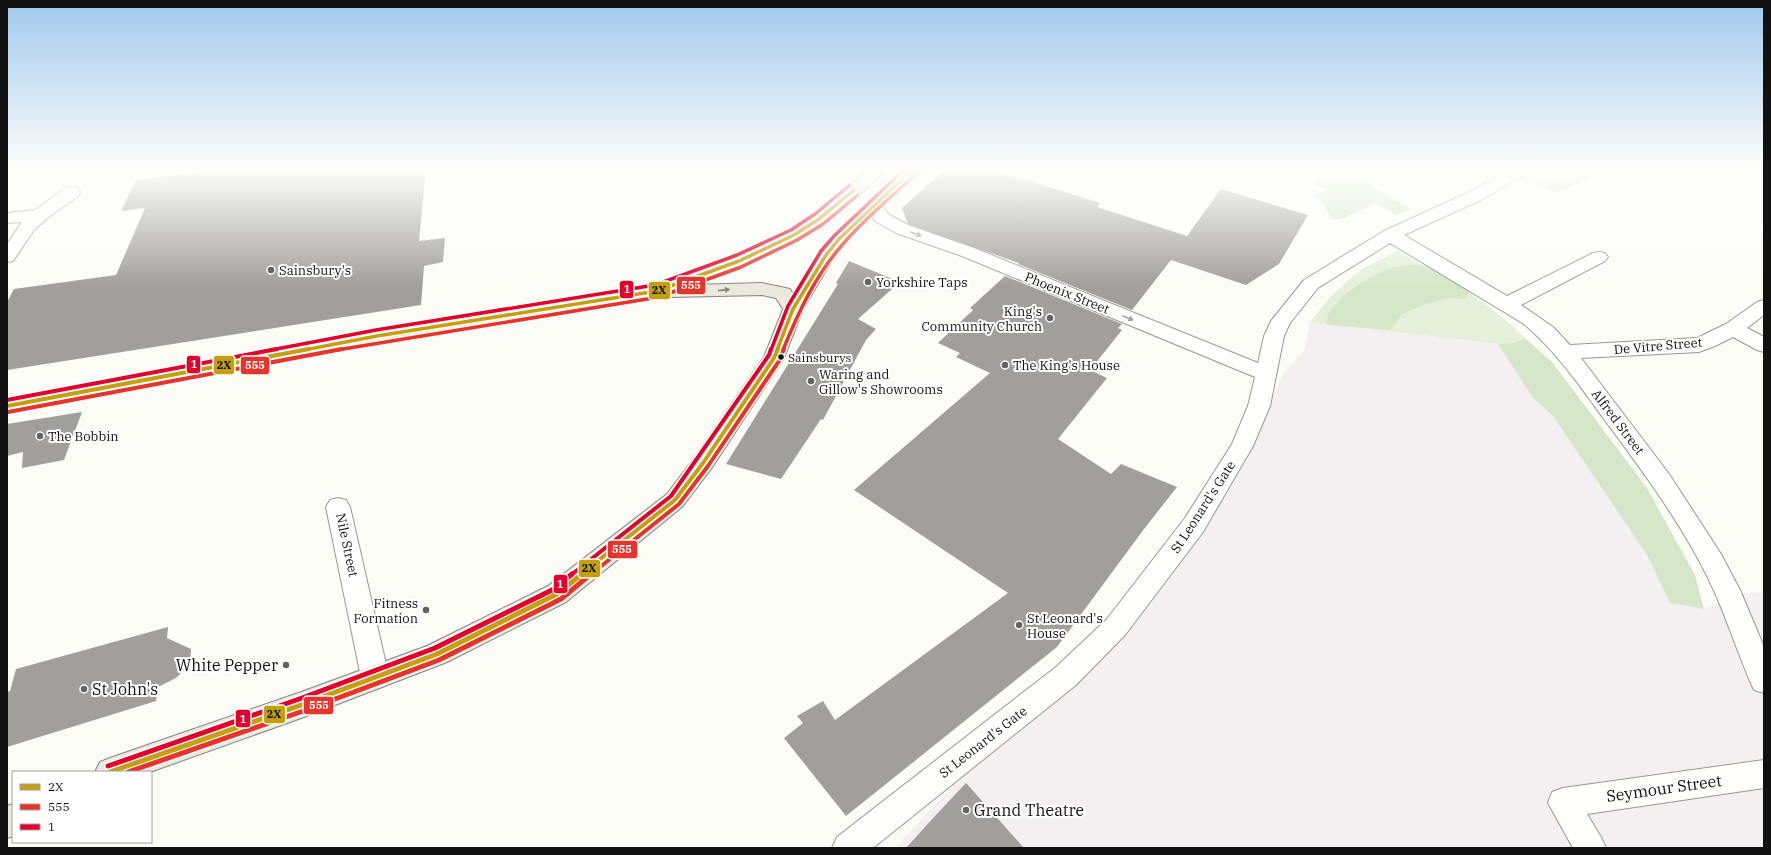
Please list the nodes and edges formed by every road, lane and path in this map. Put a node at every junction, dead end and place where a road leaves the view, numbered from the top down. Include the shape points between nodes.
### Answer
1 (50, 208) edge
2 (833, 208) edge
3 (871, 208) edge
4 (876, 208) edge
5 (1449, 208) edge
6 (40, 215) junction
7 (7, 218) edge
8 (1390, 235) junction
9 (7, 257) edge
10 (1599, 257) dead end
11 (657, 291) junction
12 (1507, 304) junction
13 (1764, 306) edge
14 (793, 309) junction
15 (1734, 328) junction
16 (1764, 345) edge
17 (1565, 352) junction
18 (1266, 374) junction
19 (7, 406) edge
20 (338, 507) dead end
21 (375, 677) junction
22 (1764, 681) edge
23 (113, 771) edge
24 (1764, 774) edge
25 (859, 845) edge
26 (1590, 848) edge

1 - 6 street
2 - 11 main road via 794,235 739,261
3 - 14 main road via 839,238
4 -> 18 street, Phoenix Street via 881,217 902,229 968,252
5 - 8 street, St Leonard's Gate
6 - 7 street
6 - 9 street via 19,237
8 - 12 street, Alfred Street
8 - 18 street, St Leonard's Gate via 1311,284 1280,321
10 - 12 street
11 -> 14 main road via 762,289 783,293
11 - 19 main road via 377,336
12 - 17 street, Alfred Street via 1546,332
13 - 15 street, De Vitre Street
14 - 21 main road via 774,358 712,451 675,500 558,594 437,654
15 - 16 street
15 - 17 street, De Vitre Street via 1717,339 1699,344 1669,348
17 - 22 street, Alfred Street via 1674,498 1712,562
18 - 25 street, St Leonard's Gate via 1259,406 1242,446 1216,490 1194,525 1116,626 1066,676
20 - 21 street, Nile Street
21 - 23 main road
24 - 26 street, Seymour Street via 1564,803

